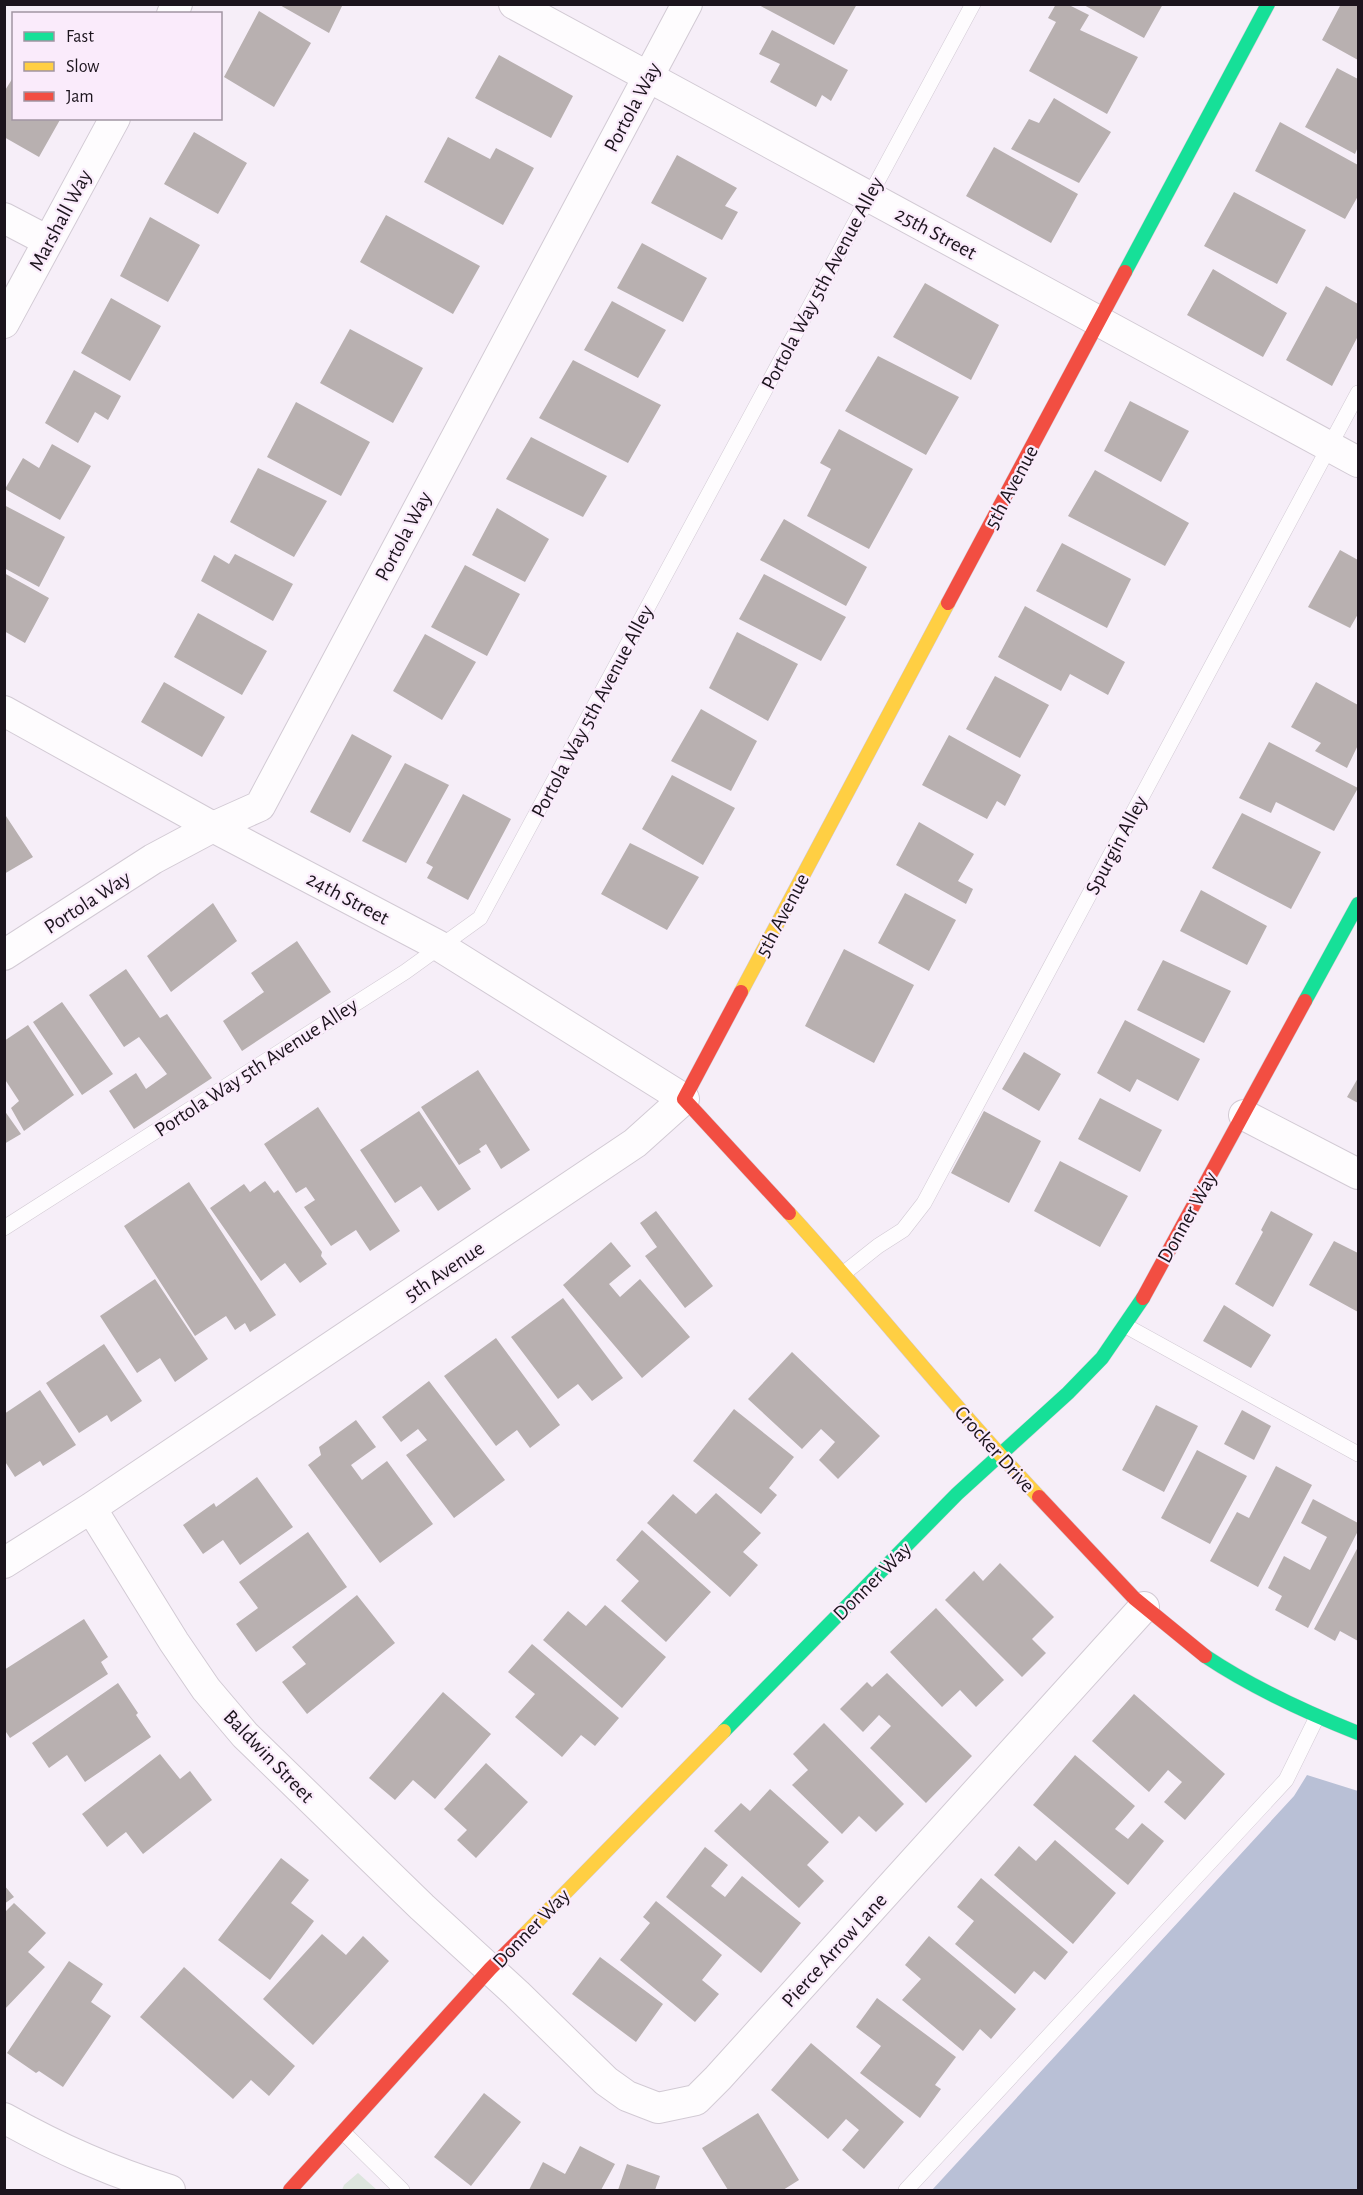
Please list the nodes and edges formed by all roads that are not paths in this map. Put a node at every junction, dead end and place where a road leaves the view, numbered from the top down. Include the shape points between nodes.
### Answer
1 (514, 4) edge
2 (687, 4) edge
3 (973, 4) edge
4 (1268, 4) edge
5 (648, 77) junction
6 (114, 120) edge
7 (869, 197) junction
8 (4, 218) edge
9 (48, 241) junction
10 (1100, 321) junction
11 (4, 322) edge
12 (1359, 393) edge
13 (1330, 446) junction
14 (1359, 462) edge
15 (4, 711) edge
16 (213, 827) junction
17 (1359, 904) edge
18 (441, 947) junction
19 (4, 955) edge
20 (684, 1099) junction
21 (1244, 1116) junction
22 (1359, 1174) edge
23 (4, 1228) edge
24 (844, 1273) junction
25 (1126, 1326) junction
26 (1359, 1455) edge
27 (999, 1456) junction
28 (91, 1508) junction
29 (4, 1563) edge
30 (1144, 1607) junction
31 (1317, 1717) junction
32 (1359, 1733) edge
33 (490, 1969) junction
34 (4, 2118) edge
35 (343, 2132) junction
36 (170, 2190) edge
37 (290, 2190) edge
38 (402, 2190) edge
39 (906, 2190) edge

1 - 5 street, 25th Street
2 - 5 street, Portola Way
3 - 7 lane, Portola Way 5th Avenue Alley
4 - 10 street, 5th Avenue
5 - 7 street, 25th Street
5 - 16 street, Portola Way via 260,806
6 - 9 street, Marshall Way
7 - 10 street, 25th Street
7 - 18 lane, Portola Way 5th Avenue Alley via 480,918
8 - 9 street
9 - 11 street, Marshall Way
10 - 13 street, 25th Street
10 - 20 street, 5th Avenue
12 - 13 lane, Spurgin Alley
13 - 14 street, 25th Street
13 - 24 lane, Spurgin Alley via 924,1203 903,1230
15 - 16 street, 24th Street
16 - 18 street, 24th Street
16 - 19 street, Portola Way via 153,859
17 - 21 street, Donner Way
18 - 20 street, 24th Street
18 - 23 lane, Portola Way 5th Avenue Alley
20 - 24 street, Crocker Drive
20 - 28 street, 5th Avenue via 635,1143
21 - 22 street
21 - 25 street, Donner Way
24 - 27 street, Crocker Drive
25 - 26 lane
25 - 27 street, Donner Way via 1095,1366
27 - 30 street, Crocker Drive
27 - 33 street, Donner Way via 957,1494
28 - 29 street, 5th Avenue
28 - 33 street, Baldwin Street via 200,1679 245,1735
30 - 31 street, Crocker Drive via 1231,1673
30 - 33 street, Pierce Arrow Lane via 696,2100 658,2108 627,2096 606,2081
31 - 32 street, Crocker Drive
31 - 39 lane via 1286,1780
33 - 35 street, Donner Way
34 - 36 street via 55,2146
35 - 37 street, Donner Way
35 - 38 lane

